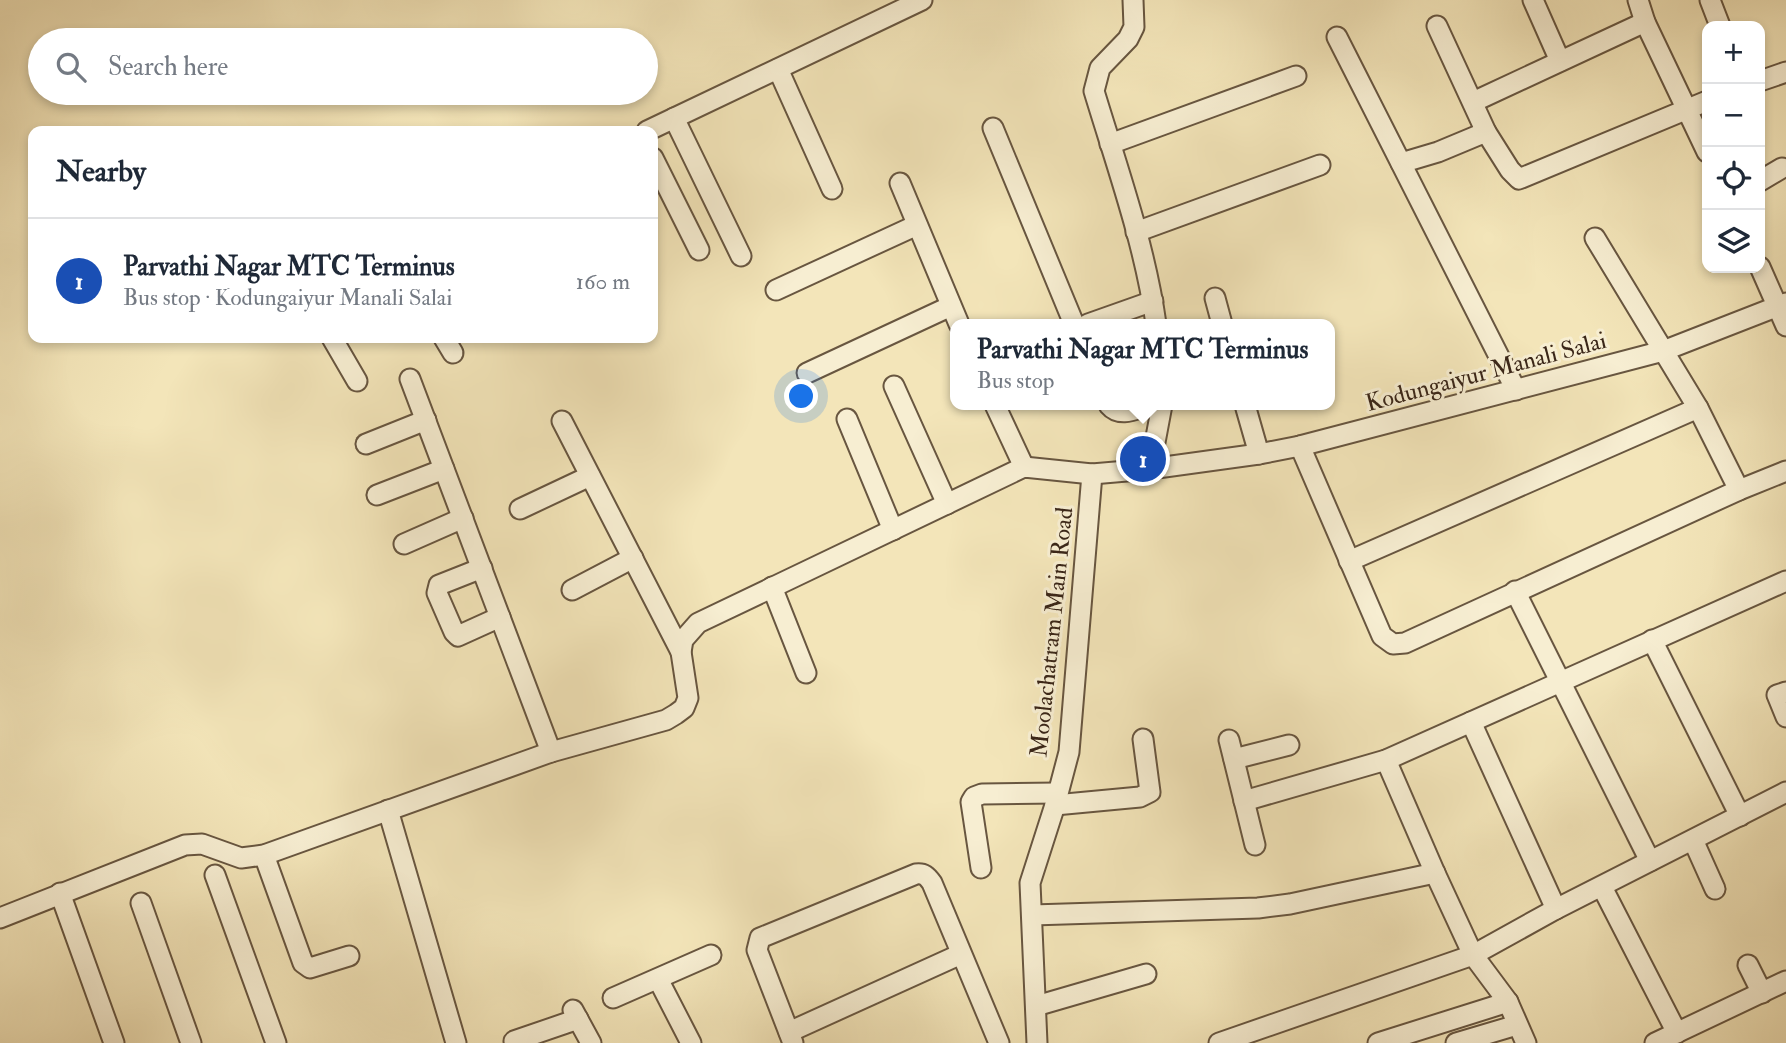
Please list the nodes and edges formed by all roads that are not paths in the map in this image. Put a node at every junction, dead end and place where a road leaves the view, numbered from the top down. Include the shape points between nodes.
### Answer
1 (922, 0) edge
2 (1133, 0) edge
3 (1533, 0) edge
4 (1638, 0) edge
5 (1710, 0) edge
6 (1718, 21) edge
7 (1645, 22) junction
8 (1437, 26) dead end
9 (1337, 37) dead end
10 (1560, 61) junction
11 (778, 69) junction
12 (1786, 72) edge
13 (1296, 76) dead end
14 (1765, 79) edge
15 (1473, 102) junction
16 (1702, 103) edge
17 (1687, 109) junction
18 (674, 118) junction
19 (657, 126) edge
20 (993, 128) dead end
21 (1486, 132) junction
22 (1110, 144) junction
23 (1705, 147) edge
24 (1401, 163) junction
25 (1320, 165) dead end
26 (658, 168) edge
27 (1782, 168) dead end
28 (1765, 178) edge
29 (900, 183) dead end
30 (832, 189) dead end
31 (917, 225) junction
32 (1136, 232) junction
33 (1595, 238) dead end
34 (699, 250) dead end
35 (741, 256) dead end
36 (1764, 273) edge
37 (776, 290) dead end
38 (1215, 298) dead end
39 (1153, 301) junction
40 (1782, 304) edge
41 (951, 306) junction
42 (957, 319) edge
43 (1072, 319) edge
44 (1102, 319) edge
45 (1155, 319) edge
46 (1221, 319) edge
47 (1786, 326) edge
48 (335, 343) edge
49 (1663, 351) junction
50 (807, 373) dead end
51 (410, 379) dead end
52 (357, 382) dead end
53 (894, 386) dead end
54 (1516, 390) junction
55 (1698, 408) junction
56 (997, 410) edge
57 (1113, 410) edge
58 (1134, 410) edge
59 (1161, 410) edge
60 (1246, 410) edge
61 (847, 419) dead end
62 (426, 421) junction
63 (562, 421) dead end
64 (366, 444) dead end
65 (1300, 446) junction
66 (1259, 454) junction
67 (1024, 467) junction
68 (444, 469) junction
69 (1150, 469) junction
70 (1786, 471) edge
71 (1092, 474) junction
72 (590, 476) junction
73 (1739, 490) junction
74 (377, 495) dead end
75 (947, 504) junction
76 (520, 509) dead end
77 (463, 518) junction
78 (893, 530) junction
79 (404, 544) dead end
80 (633, 558) junction
81 (1349, 561) junction
82 (482, 568) junction
83 (1786, 581) edge
84 (772, 587) junction
85 (572, 590) dead end
86 (1516, 591) junction
87 (500, 617) junction
88 (1652, 640) junction
89 (681, 652) junction
90 (806, 673) dead end
91 (1561, 683) junction
92 (1786, 692) edge
93 (1786, 718) edge
94 (1471, 722) junction
95 (1143, 739) dead end
96 (1289, 745) dead end
97 (551, 752) junction
98 (1386, 761) junction
99 (1786, 792) edge
100 (1056, 799) junction
101 (1244, 801) junction
102 (388, 810) junction
103 (1740, 816) junction
104 (1693, 840) junction
105 (1255, 845) dead end
106 (264, 855) junction
107 (1650, 861) junction
108 (981, 868) dead end
109 (1435, 873) junction
110 (215, 875) dead end
111 (1602, 887) junction
112 (1715, 889) dead end
113 (60, 893) junction
114 (141, 903) dead end
115 (1556, 909) junction
116 (1032, 915) junction
117 (0, 918) edge
118 (961, 954) junction
119 (711, 955) dead end
120 (1474, 955) junction
121 (349, 956) dead end
122 (1748, 965) dead end
123 (1146, 974) dead end
124 (658, 979) junction
125 (1786, 981) edge
126 (1762, 993) junction
127 (612, 998) dead end
128 (1507, 1002) junction
129 (1036, 1006) junction
130 (1517, 1024) junction
131 (1686, 1035) edge
132 (791, 1037) edge
133 (514, 1041) dead end
134 (114, 1043) edge
135 (191, 1043) edge
136 (276, 1043) edge
137 (456, 1043) edge
138 (590, 1043) edge
139 (691, 1043) edge
140 (999, 1043) edge
141 (1037, 1043) edge
142 (1219, 1043) edge
143 (1378, 1043) edge
144 (1456, 1043) edge
145 (1526, 1043) edge
146 (1655, 1043) edge

1 - 11 street
2 - 22 street via 1135,27 1100,68 1094,91
3 - 10 street
4 - 7 street
5 - 6 street
7 - 10 street
7 - 17 street
8 - 15 street
9 - 24 street
10 - 15 street
11 - 18 street
11 - 30 street
12 - 14 street
13 - 22 street
15 - 21 street
16 - 17 street
17 - 21 street via 1519,179
17 - 23 street
18 - 19 street
18 - 35 street
20 - 43 street
21 - 24 street
22 - 32 street
24 - 54 street
25 - 32 street
26 - 34 street
27 - 28 street
29 - 31 street
31 - 37 street
31 - 41 street
32 - 39 street
33 - 49 street
36 - 40 street
38 - 46 street
39 - 44 street
39 - 45 street
40 - 47 street
40 - 49 street, Kodungaiyur Manali Salai
41 - 42 street
41 - 50 street
48 - 52 street
49 - 54 street, Kodungaiyur Manali Salai
49 - 55 street
51 - 62 street
53 - 75 street
54 - 65 street, Kodungaiyur Manali Salai
55 - 73 street
55 - 81 street
56 - 67 street
57 - 58 street
59 - 69 street
60 - 66 street
61 - 78 street
62 - 64 street
62 - 68 street
63 - 72 street
65 - 66 street, Kodungaiyur Manali Salai
65 - 81 street
66 - 69 street, Kodungaiyur Manali Salai
67 - 71 street, Kodungaiyur Manali Salai
67 - 75 street
68 - 74 street
68 - 77 street
69 - 71 street, Kodungaiyur Manali Salai
70 - 73 street
71 - 100 street, Moolachatram Main Road via 1069,752
72 - 76 street
72 - 80 street
73 - 86 street
75 - 78 street
77 - 79 street
77 - 82 street
78 - 84 street
80 - 85 street
80 - 89 street
81 - 86 street via 1382,636 1393,644 1405,643
82 - 87 street
82 - 87 street via 439,585 437,593 458,636
83 - 88 street
84 - 89 street via 698,623 683,640
84 - 90 street
86 - 91 street
87 - 97 street
88 - 91 street
88 - 103 street
89 - 97 street via 688,698 684,708 666,720
91 - 94 street
91 - 107 street
92 - 93 street via 1777,695
94 - 98 street
94 - 115 street
95 - 100 street via 1150,792 1140,797
96 - 101 street via 1231,750
97 - 102 street
98 - 101 street
98 - 109 street
99 - 103 street
100 - 108 street via 974,797
100 - 116 street, Moolachatram Main Road via 1030,884
101 - 105 street
102 - 106 street
102 - 137 street
103 - 104 street
104 - 107 street
104 - 112 street
106 - 113 street via 241,858 194,844
106 - 121 street via 303,963 310,968
107 - 111 street
109 - 116 street via 1258,908
109 - 120 street
110 - 136 street
111 - 115 street
111 - 131 street
113 - 117 street
113 - 134 street
114 - 135 street
115 - 120 street
116 - 129 street, Moolachatram Main Road
118 - 132 street
118 - 132 street via 932,883 922,873 767,933 757,950
118 - 140 street
119 - 124 street
120 - 128 street
120 - 142 street
122 - 126 street
123 - 129 street
124 - 127 street
124 - 139 street
125 - 126 street
126 - 131 street
128 - 130 street
128 - 143 street
129 - 141 street, Moolachatram Main Road
130 - 144 street
130 - 145 street
131 - 146 street
133 - 138 street via 575,1015

